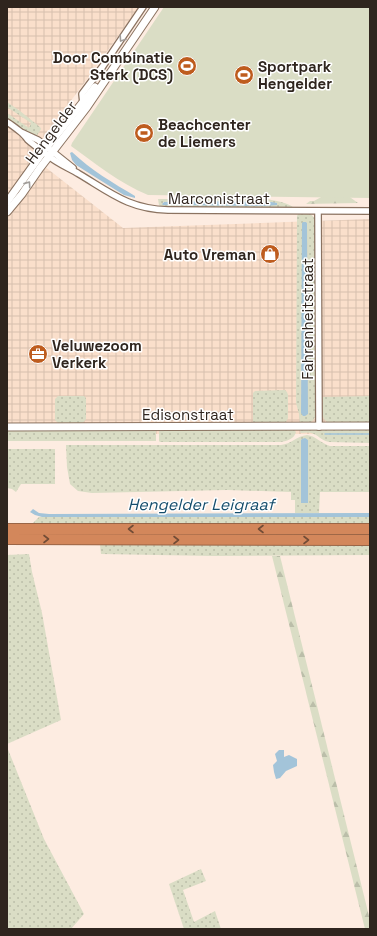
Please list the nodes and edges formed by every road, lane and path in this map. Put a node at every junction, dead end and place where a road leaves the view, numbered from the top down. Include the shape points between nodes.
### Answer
1 (143, 7) edge
2 (152, 7) edge
3 (155, 7) edge
4 (83, 103) junction
5 (7, 122) edge
6 (48, 151) junction
7 (7, 202) edge
8 (318, 211) junction
9 (370, 211) edge
10 (7, 212) edge
11 (370, 426) edge
12 (7, 427) edge
13 (319, 427) junction
14 (7, 529) edge
15 (370, 529) edge
16 (7, 539) edge
17 (370, 540) edge

1 -> 4 street, Hengelder via 82,94
2 - 4 main road, Hengelder
3 - 6 main road, Hengelder via 87,107
4 - 6 main road, Hengelder
5 - 6 street, Marconistraat via 38,140
6 - 7 main road, Hengelder
6 - 8 street, Marconistraat via 77,173 133,204 156,209
10 -> 6 main road, Hengelder via 22,194
8 - 9 street, Marconistraat
8 - 13 street, Fahrenheitstraat
11 - 13 main road, Edisonstraat
12 - 13 main road, Edisonstraat
15 -> 14 highway
16 -> 17 highway

